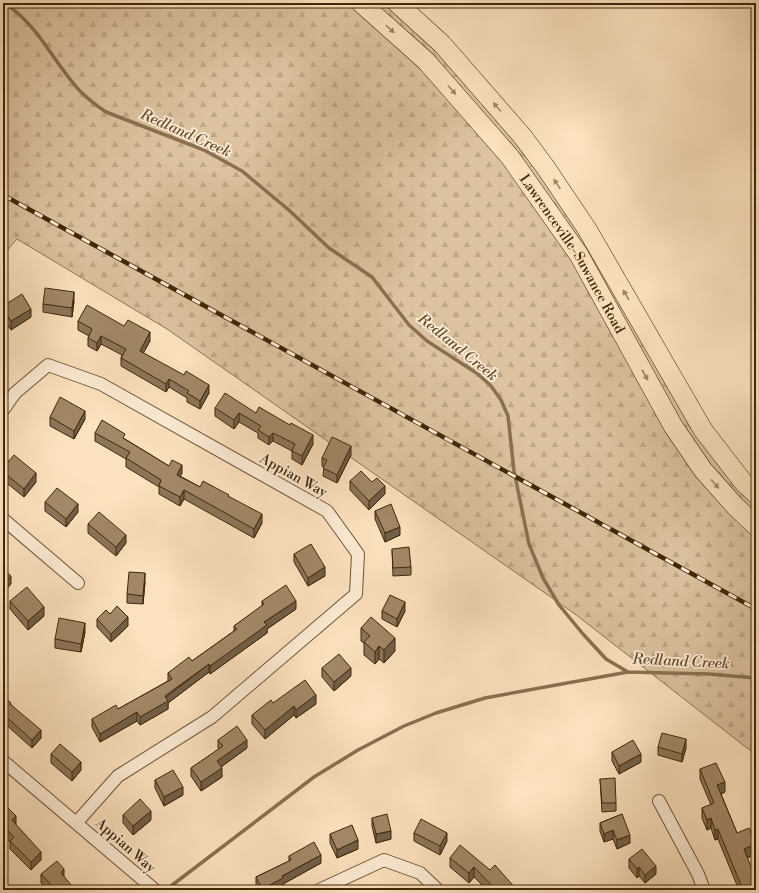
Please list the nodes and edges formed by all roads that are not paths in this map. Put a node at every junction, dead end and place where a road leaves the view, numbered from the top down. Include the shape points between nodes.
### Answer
1 (361, 3) edge
2 (397, 3) edge
3 (442, 44) junction
4 (426, 61) junction
5 (645, 328) junction
6 (626, 341) junction
7 (3, 410) edge
8 (756, 494) edge
9 (3, 519) edge
10 (756, 526) edge
11 (78, 583) dead end
12 (3, 761) edge
13 (659, 801) dead end
14 (77, 822) junction
15 (155, 890) edge
16 (319, 890) edge
17 (438, 890) edge
18 (704, 890) edge

1 -> 4 main road, Lawrenceville-Suwanee Road
2 - 3 main road, Lawrenceville-Suwanee Road
3 - 4 main road
5 -> 3 main road, Lawrenceville-Suwanee Road via 587,228 546,168 523,137
4 -> 6 main road, Lawrenceville-Suwanee Road via 510,157 579,255
5 - 6 main road
5 - 8 main road, Lawrenceville-Suwanee Road via 703,430 744,483
6 -> 10 main road, Lawrenceville-Suwanee Road via 673,426 703,470
7 - 14 street, Appian Way via 15,393 48,365 101,384 327,511 358,554 356,594 212,717 118,776
9 - 11 street
12 - 14 street, Appian Way
13 - 18 street
14 - 15 street, Appian Way
16 - 17 street via 384,860 420,873

